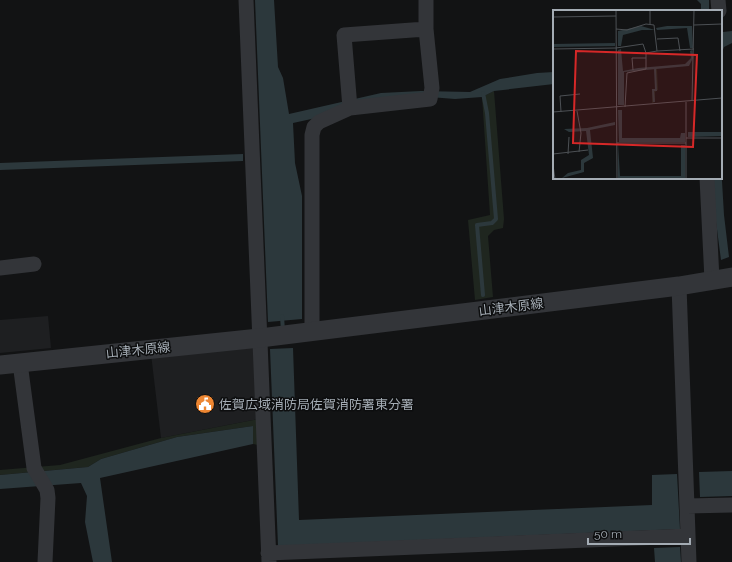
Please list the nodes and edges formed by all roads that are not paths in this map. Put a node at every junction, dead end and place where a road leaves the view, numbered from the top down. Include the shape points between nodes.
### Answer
1 (246, 0) edge
2 (426, 0) edge
3 (718, 0) edge
4 (719, 10) edge
5 (426, 29) junction
6 (349, 102) junction
7 (707, 179) edge
8 (34, 264) dead end
9 (0, 268) edge
10 (732, 277) edge
11 (712, 280) junction
12 (680, 286) junction
13 (312, 332) junction
14 (275, 336) junction
15 (20, 363) junction
16 (0, 365) edge
17 (732, 504) edge
18 (687, 506) junction
19 (688, 536) junction
20 (269, 558) edge
21 (45, 562) edge
22 (689, 562) edge

1 - 14 street
2 - 5 street
3 - 4 street
5 - 6 street via 431,94
5 - 6 street via 344,35
6 - 13 street via 318,122 313,131
7 - 11 street
8 - 9 street
10 - 11 street, 山津木原線
11 - 12 street, 山津木原線
12 - 13 street, 山津木原線
12 - 18 street
13 - 14 street, 山津木原線
14 - 15 street, 山津木原線
14 - 20 street
15 - 16 street, 山津木原線
15 - 21 street via 34,468 47,490
17 - 18 street
18 - 19 street
19 - 20 street
19 - 22 street

